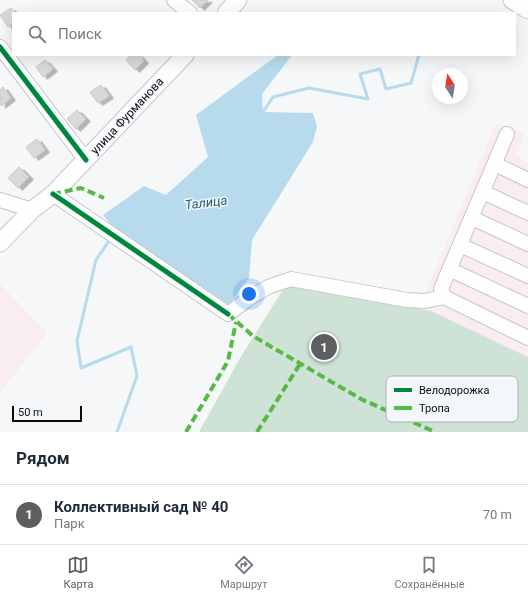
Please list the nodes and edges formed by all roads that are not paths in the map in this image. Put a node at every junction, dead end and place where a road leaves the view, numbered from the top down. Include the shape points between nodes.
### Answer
1 (174, 0) edge
2 (238, 0) edge
3 (512, 0) edge
4 (528, 10) edge
5 (189, 12) edge
6 (227, 12) edge
7 (0, 47) edge
8 (184, 56) edge
9 (508, 134) dead end
10 (86, 160) junction
11 (495, 164) junction
12 (528, 180) edge
13 (483, 192) junction
14 (53, 194) junction
15 (0, 200) edge
16 (32, 210) junction
17 (528, 213) edge
18 (472, 218) junction
19 (0, 243) edge
20 (528, 244) edge
21 (460, 245) junction
22 (449, 270) junction
23 (528, 276) edge
24 (444, 297) junction
25 (528, 306) edge
26 (528, 338) edge

1 - 5 street
2 - 6 main road
3 - 4 main road
7 - 10 street
8 - 10 main road, улица Фурманова
9 - 11 street
10 - 14 main road, улица Фурманова
11 - 12 street
11 - 13 street
13 - 17 street
13 - 18 street
14 - 16 main road, улица Фурманова
14 - 24 street via 228,314 268,287 291,279 407,300 424,301
15 - 16 street
16 - 19 main road, улица Фурманова
18 - 20 street
18 - 21 street
21 - 22 street
21 - 23 street
22 - 24 street via 441,289
22 - 25 street
24 - 26 street

